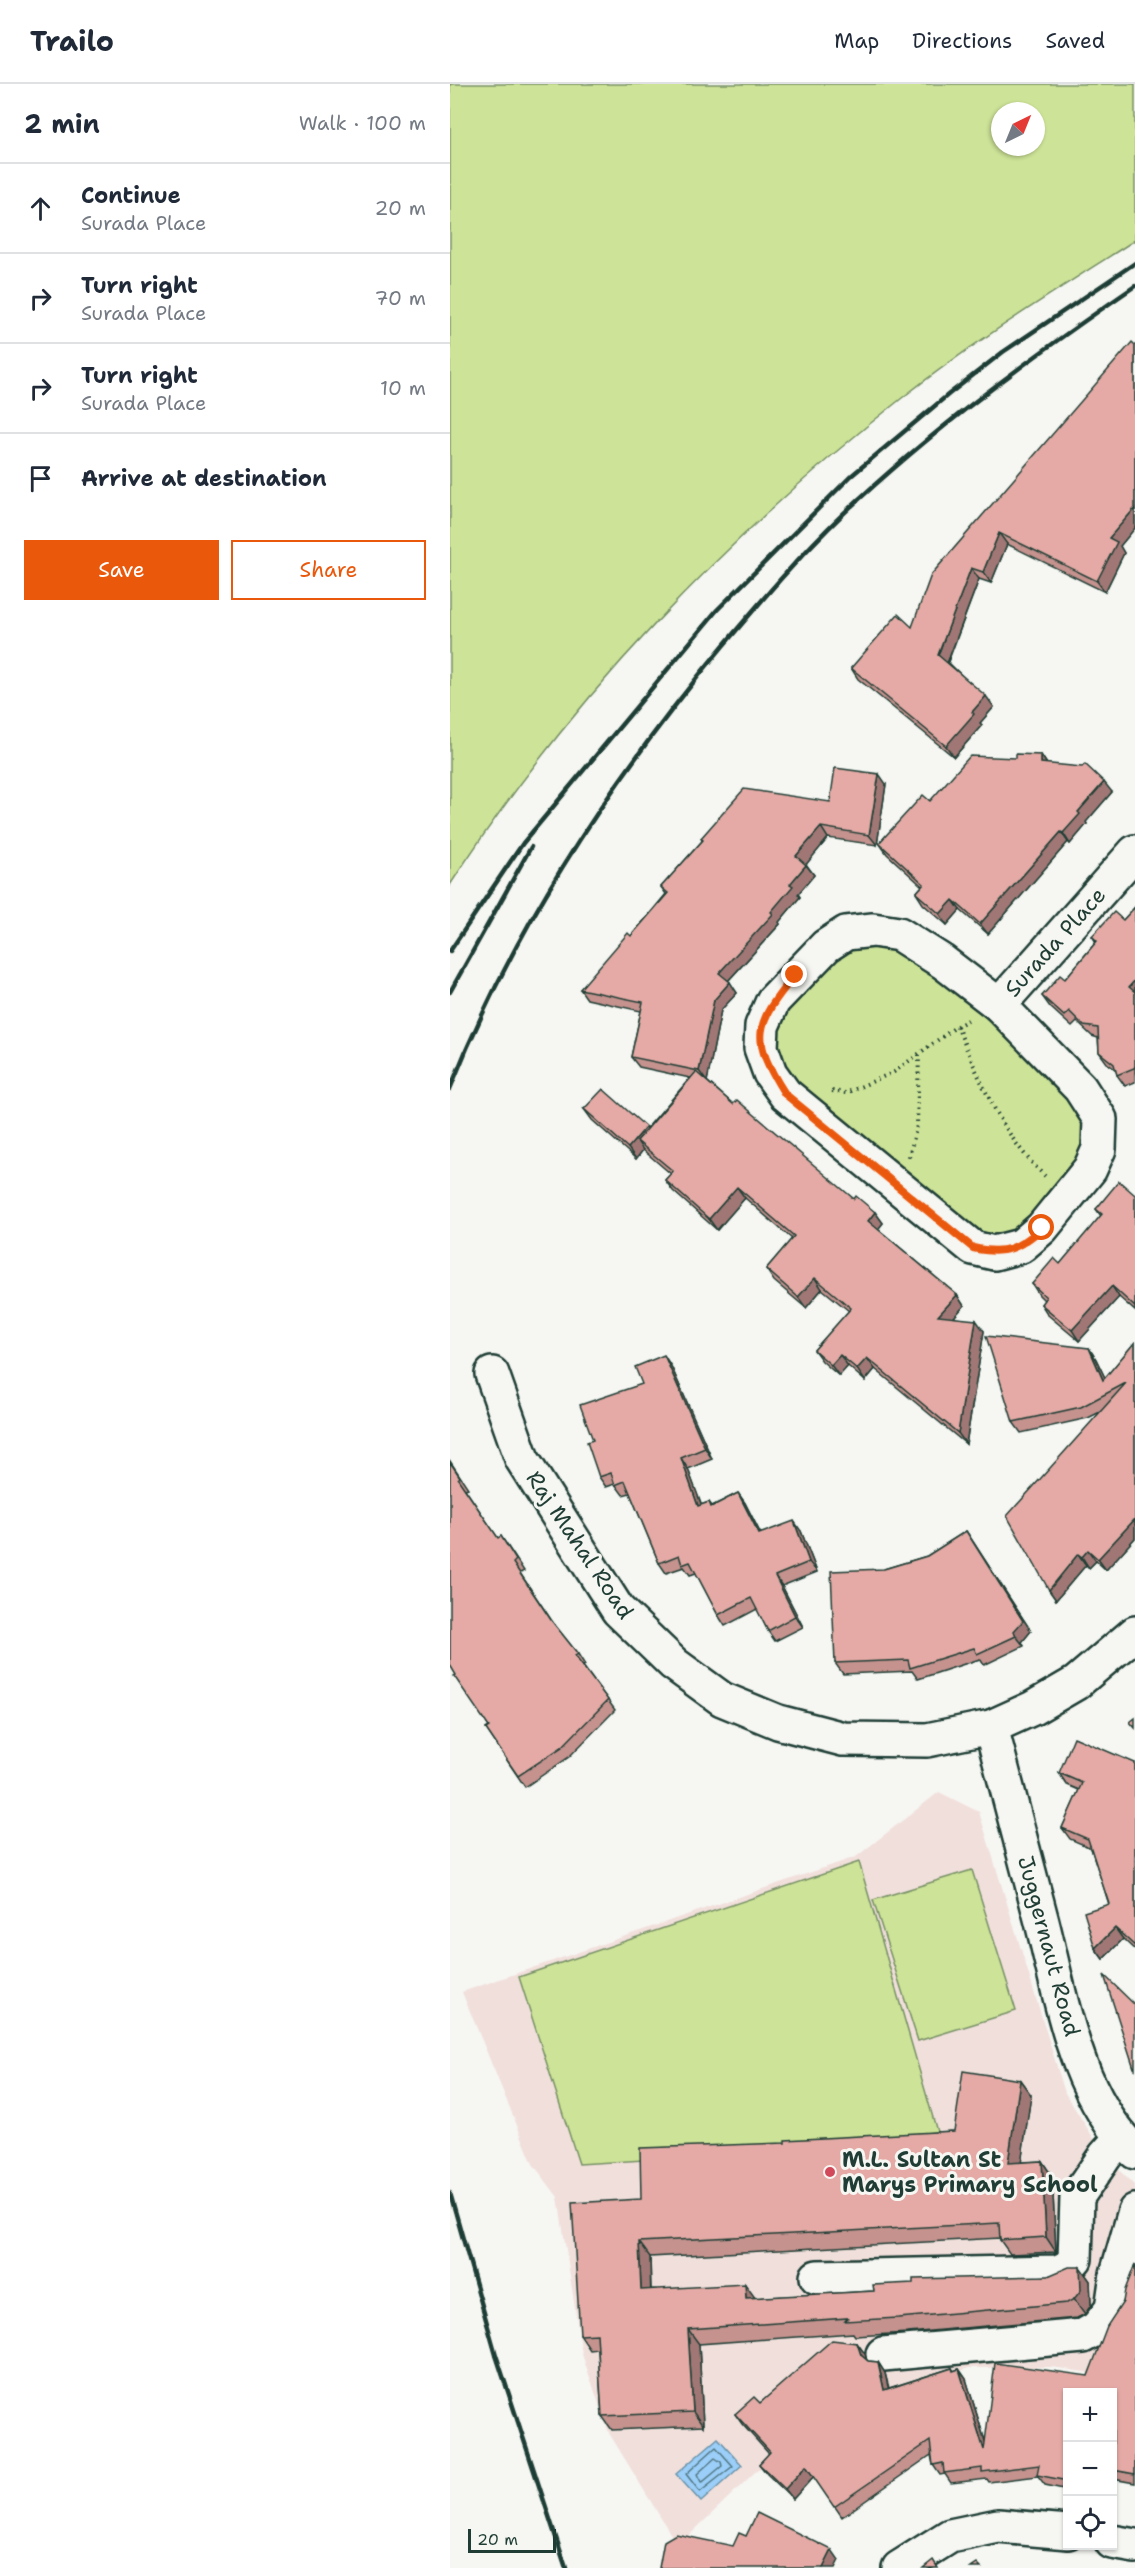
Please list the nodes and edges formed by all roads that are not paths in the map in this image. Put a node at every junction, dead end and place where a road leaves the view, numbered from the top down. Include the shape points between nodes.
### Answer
1 (1135, 852) edge
2 (999, 1005) junction
3 (492, 1374) dead end
4 (1135, 1633) edge
5 (991, 1727) junction
6 (1128, 2145) edge
7 (1135, 2211) edge
8 (817, 2277) dead end
9 (883, 2354) dead end
10 (1063, 2532) edge
11 (1117, 2543) edge
12 (1135, 2546) edge
13 (899, 2568) edge

1 - 2 street, Surada Place
2 - 2 street, Surada Place via 1080,1088 1100,1119 1099,1149 1090,1169 1042,1228 1021,1246 994,1253 973,1248 785,1094 770,1073 761,1048 762,1026 774,1000 826,946 846,933 873,930 899,934
3 - 5 street, Raj Mahal Road via 522,1459 618,1610 674,1664 722,1699 778,1722 843,1739 927,1740
4 - 5 street, Raj Mahal Road via 1076,1683
5 - 6 street, Juggernaut Road via 1069,2030 1092,2093
6 - 8 street via 1105,2156 1077,2198 1075,2259 1058,2272
7 - 9 street via 1117,2274 1112,2309 1105,2320 1083,2336
10 - 13 street via 998,2526 950,2536
11 - 12 street

